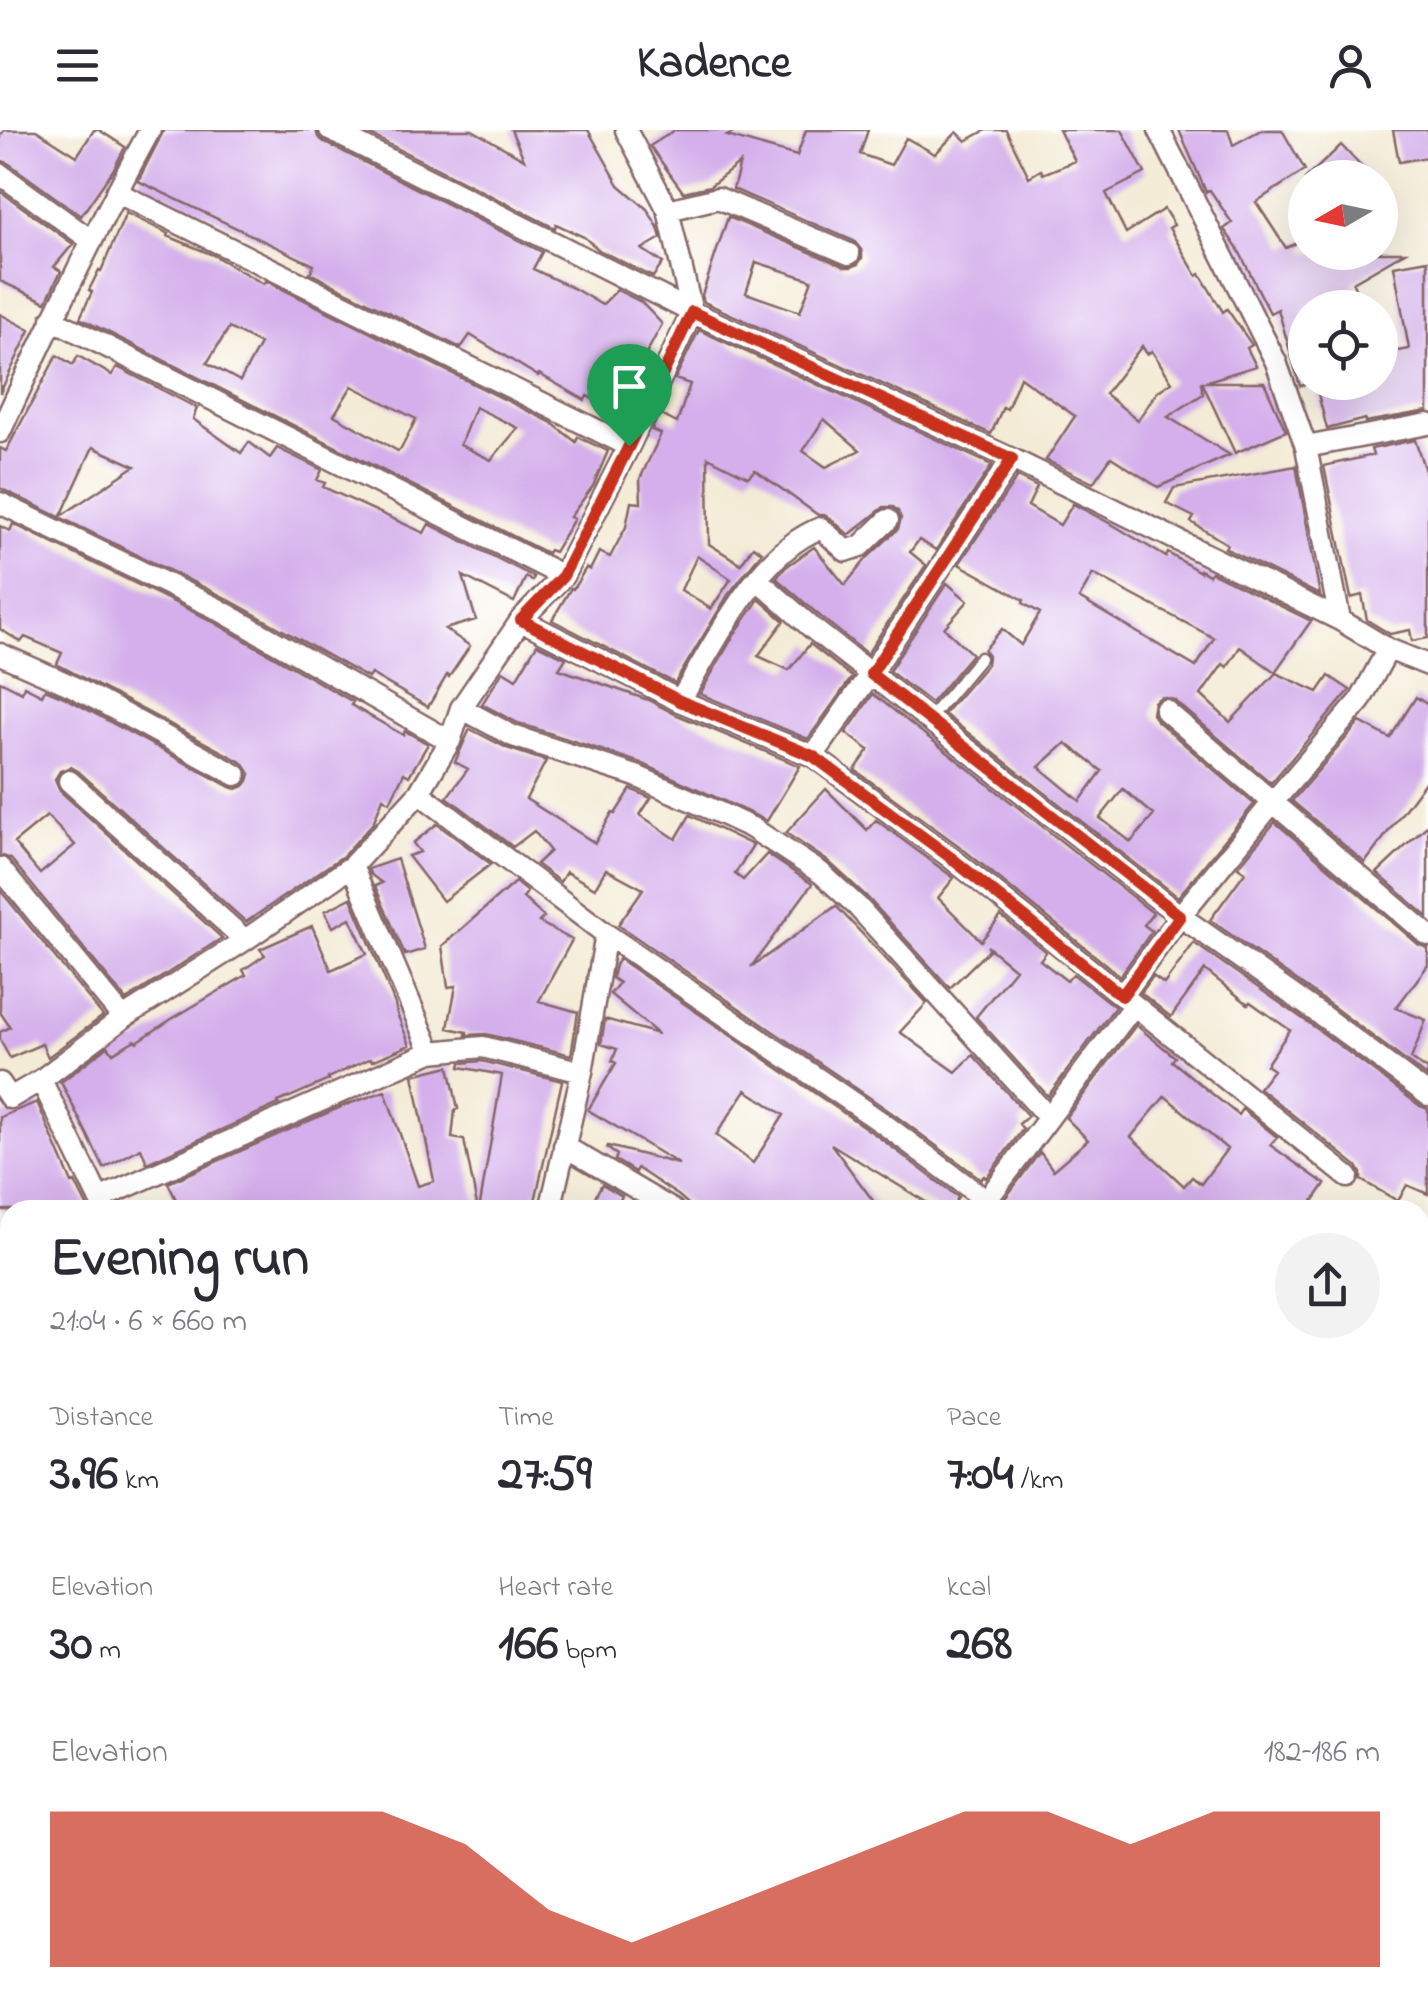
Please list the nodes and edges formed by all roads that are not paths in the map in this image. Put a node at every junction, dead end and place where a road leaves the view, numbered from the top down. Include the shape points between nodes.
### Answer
1 (150, 130) edge
2 (330, 130) edge
3 (626, 130) edge
4 (1158, 130) edge
5 (0, 174) edge
6 (116, 192) junction
7 (668, 210) junction
8 (92, 241) junction
9 (849, 254) dead end
10 (692, 312) junction
11 (52, 319) junction
12 (1428, 424) edge
13 (0, 432) edge
14 (629, 446) junction
15 (1306, 447) junction
16 (1012, 459) junction
17 (0, 503) edge
18 (888, 520) dead end
19 (563, 576) junction
20 (758, 579) junction
21 (521, 620) junction
22 (1340, 620) junction
23 (1388, 649) junction
24 (0, 654) edge
25 (980, 658) dead end
26 (1428, 665) edge
27 (871, 674) junction
28 (680, 701) junction
29 (461, 708) junction
30 (1165, 710) dead end
31 (929, 719) junction
32 (450, 740) junction
33 (813, 756) junction
34 (236, 775) dead end
35 (68, 781) dead end
36 (420, 793) junction
37 (1273, 802) junction
38 (352, 866) junction
39 (0, 868) edge
40 (1180, 916) junction
41 (606, 934) junction
42 (1428, 934) edge
43 (244, 940) junction
44 (1128, 1000) junction
45 (123, 1018) junction
46 (431, 1052) junction
47 (582, 1072) junction
48 (41, 1080) junction
49 (0, 1082) edge
50 (1428, 1095) edge
51 (1049, 1118) junction
52 (564, 1146) junction
53 (1348, 1177) dead end
54 (99, 1200) edge
55 (110, 1200) edge
56 (552, 1200) edge
57 (656, 1200) edge
58 (978, 1200) edge
59 (992, 1200) edge

1 - 6 street
2 - 10 street
3 - 7 street
4 - 15 street via 1276,362
5 - 8 street
6 - 8 street
6 - 14 street
7 - 9 street via 718,198
7 - 10 street
8 - 11 street
10 - 14 street
10 - 16 street
11 - 13 street
11 - 19 street
12 - 15 street
14 - 19 street
15 - 22 street
16 - 22 street
16 - 27 street
17 - 32 street via 216,608
18 - 20 street via 846,551 822,528 809,532
19 - 21 street
20 - 27 street
20 - 28 street
21 - 28 street
21 - 29 street
22 - 23 street
23 - 26 street
23 - 37 street via 1360,701
24 - 34 street
25 - 31 lane
27 - 31 street
27 - 33 street
28 - 33 street
29 - 32 street
29 - 51 street via 513,736 636,776 720,813 821,873
30 - 37 street
31 - 40 street
32 - 36 street
33 - 44 street
35 - 43 street
36 - 38 street
36 - 41 street
37 - 40 street
37 - 42 street
38 - 43 street
38 - 46 street
39 - 45 street
40 - 44 street
40 - 50 street
41 - 47 street
41 - 58 street via 884,1124
43 - 45 street
44 - 51 street
44 - 53 street
45 - 48 street
46 - 47 street via 483,1047
46 - 55 street
47 - 52 street
48 - 49 street via 10,1098
48 - 54 street
51 - 59 street
52 - 56 street
52 - 57 street

